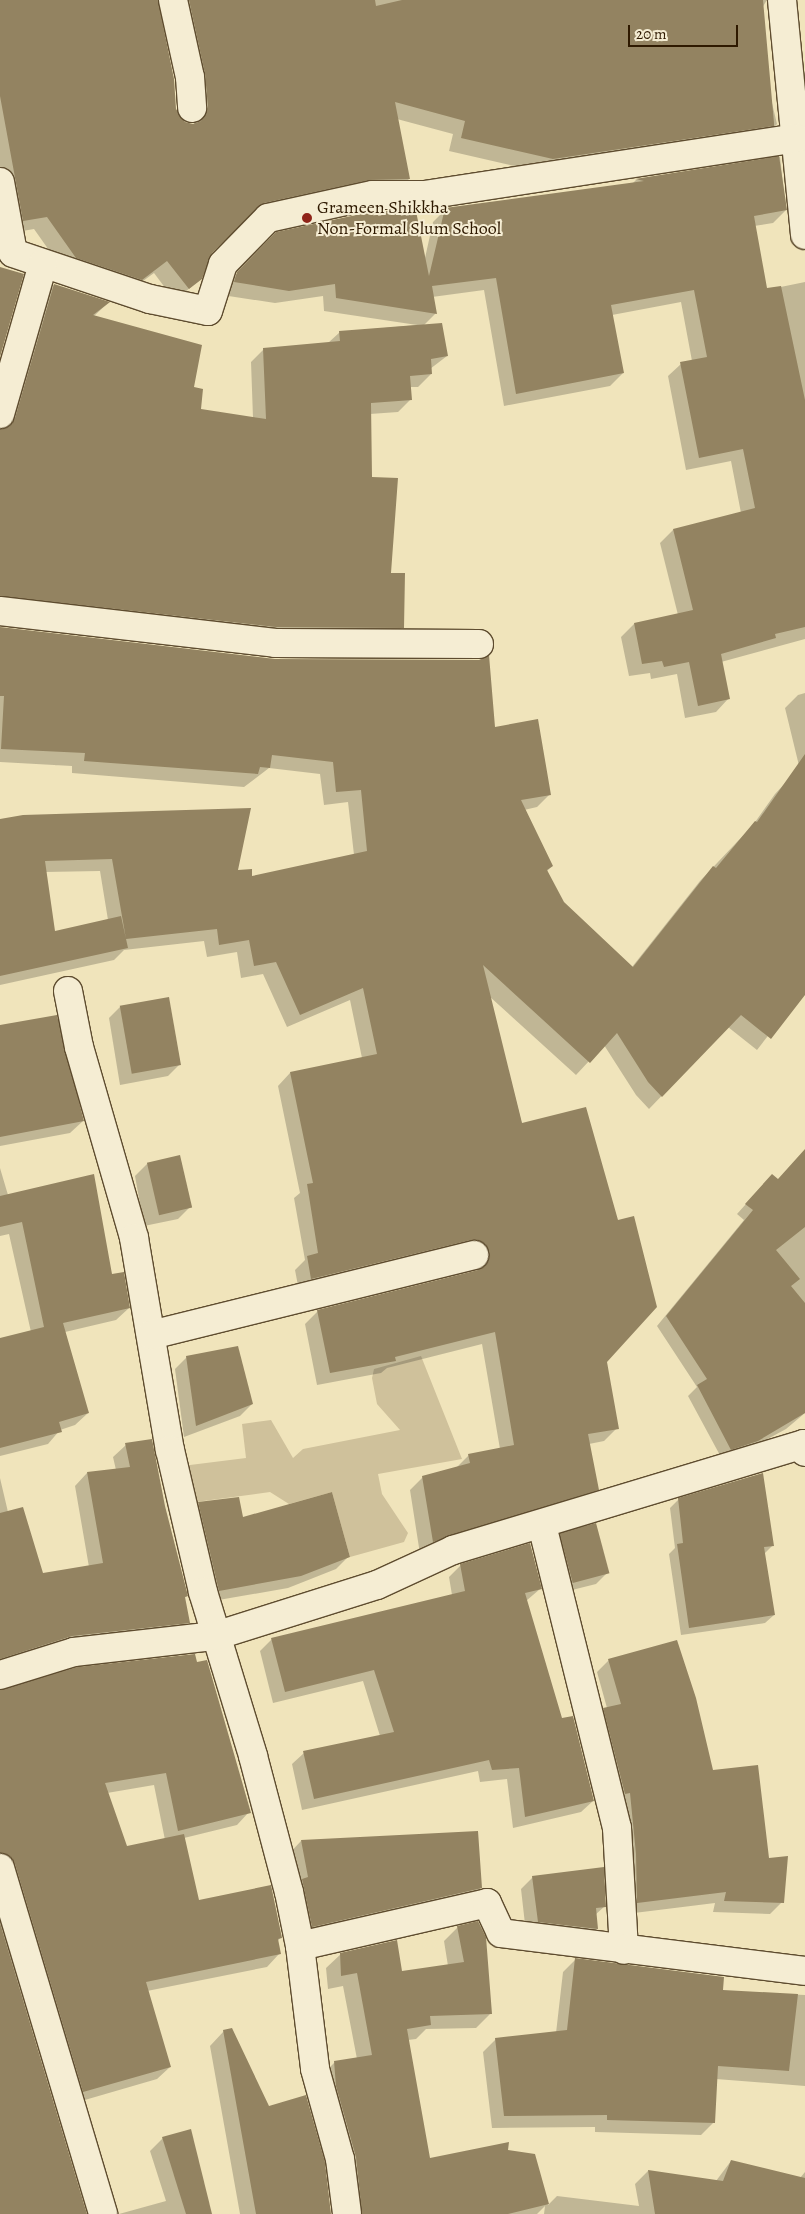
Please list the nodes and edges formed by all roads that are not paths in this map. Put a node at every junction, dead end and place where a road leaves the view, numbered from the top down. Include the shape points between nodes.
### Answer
1 (172, 0) edge
2 (782, 0) edge
3 (192, 108) dead end
4 (796, 138) junction
5 (0, 182) edge
6 (805, 235) edge
7 (43, 264) junction
8 (0, 414) edge
9 (0, 611) edge
10 (479, 644) dead end
11 (68, 991) dead end
12 (474, 1255) dead end
13 (151, 1335) junction
14 (805, 1452) edge
15 (542, 1525) junction
16 (215, 1636) junction
17 (0, 1675) edge
18 (0, 1868) edge
19 (300, 1946) junction
20 (624, 1950) junction
21 (805, 1971) edge
22 (103, 2214) edge
23 (347, 2214) edge

1 - 3 street via 190,77
2 - 4 street
4 - 6 street
4 - 7 street via 424,195 373,195 268,218 223,264 208,311 150,299
5 - 7 street via 13,253
7 - 8 street
9 - 10 street via 275,643
11 - 13 street via 79,1047 134,1238
12 - 13 street
13 - 16 street via 170,1450
14 - 15 street via 804,1444
15 - 16 street via 453,1550 377,1584
15 - 20 street via 618,1828
16 - 17 street via 74,1652
16 - 19 street via 253,1756
18 - 22 street
19 - 20 street via 487,1903 501,1933
19 - 23 street via 315,2069 340,2159
20 - 21 street

